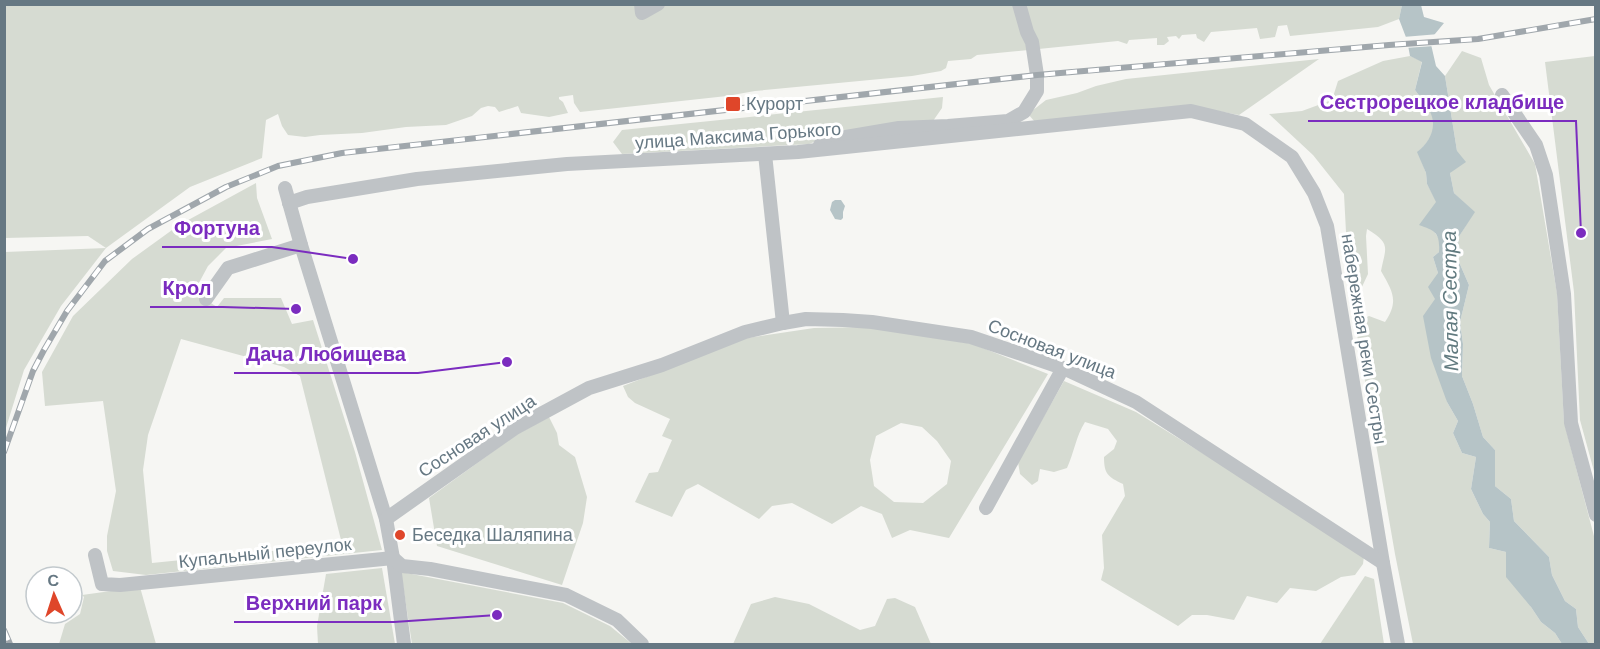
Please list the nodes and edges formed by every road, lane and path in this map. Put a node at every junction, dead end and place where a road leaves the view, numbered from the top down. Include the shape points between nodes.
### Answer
1 (641, 4) edge
2 (658, 4) edge
3 (1019, 4) edge
4 (1502, 95) dead end
5 (1191, 111) joint
6 (798, 152) junction
7 (765, 154) junction
8 (285, 188) dead end
9 (289, 203) junction
10 (301, 245) junction
11 (206, 300) dead end
12 (783, 323) junction
13 (1062, 368) junction
14 (986, 508) dead end
15 (1596, 515) edge
16 (386, 519) junction
17 (95, 555) dead end
18 (393, 558) junction
19 (1383, 563) junction
20 (404, 645) edge
21 (642, 645) edge
22 (1398, 645) edge

1 - 2 street via 642,13
3 - 6 street via 1032,42 1037,75 1036,91 1024,112 1008,121 899,128 840,138
4 - 15 street via 1536,145 1546,175 1564,294 1571,423
5 - 6 street, улица Максима Горького
5 - 19 street, набережная реки Сестры via 1245,124 1292,157 1314,193 1328,226
6 - 7 street, улица Максима Горького
7 - 9 street, улица Максима Горького via 567,164 417,179 307,196
7 - 12 street
8 - 9 street
9 - 10 street
10 - 11 street via 228,268
10 - 16 street
12 - 13 street, Сосновая улица via 806,319 873,322 971,337
12 - 16 street, Сосновая улица via 745,332 662,365 589,388 515,428
13 - 14 street
13 - 19 street, Сосновая улица via 1136,402
16 - 18 street
17 - 18 street, Купальный переулок via 102,584 120,585
18 - 20 street
18 - 21 street via 402,566 566,595 617,620
19 - 22 street, набережная реки Сестры

